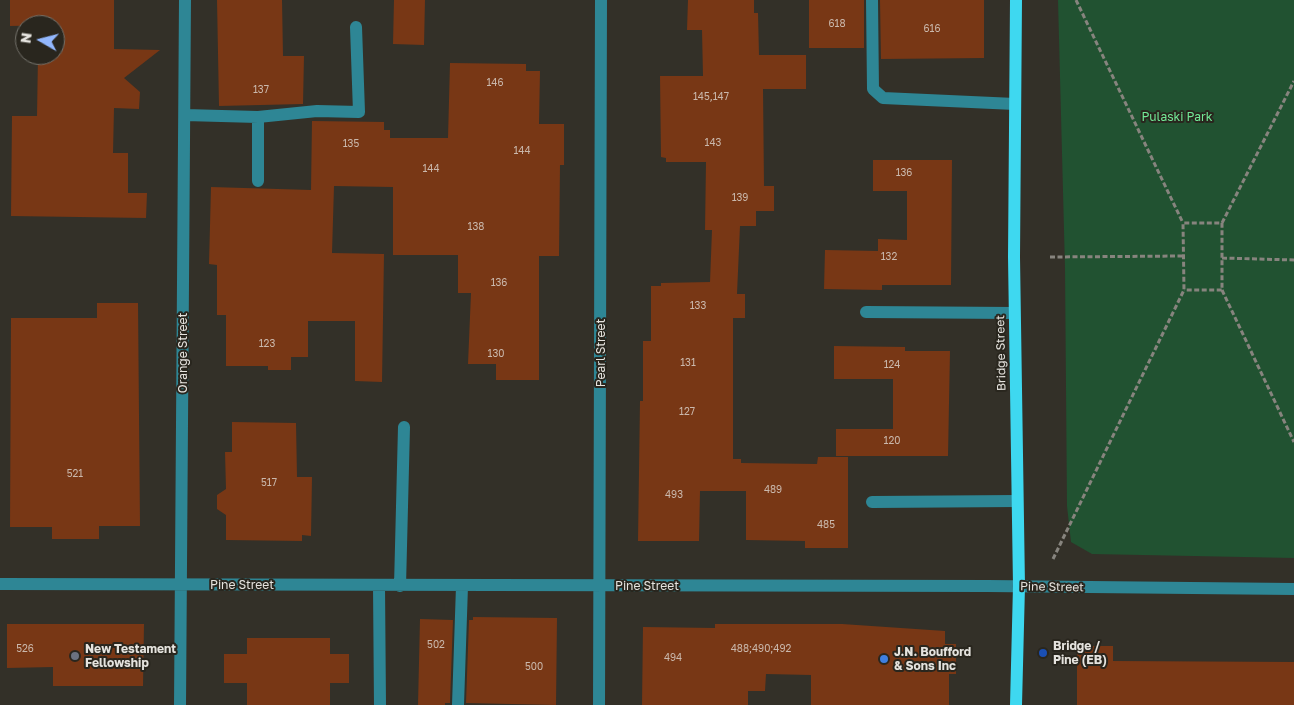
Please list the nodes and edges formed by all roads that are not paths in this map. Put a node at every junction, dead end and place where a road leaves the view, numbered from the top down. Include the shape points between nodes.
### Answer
1 (185, 0) edge
2 (601, 0) edge
3 (872, 0) edge
4 (1016, 0) edge
5 (356, 27) dead end
6 (1015, 104) junction
7 (185, 115) junction
8 (258, 117) junction
9 (258, 180) dead end
10 (866, 312) dead end
11 (1014, 313) junction
12 (404, 427) dead end
13 (1017, 501) junction
14 (872, 502) dead end
15 (0, 584) edge
16 (182, 586) junction
17 (379, 586) junction
18 (400, 586) junction
19 (462, 586) junction
20 (600, 586) junction
21 (1019, 586) junction
22 (1294, 589) edge
23 (180, 705) edge
24 (380, 705) edge
25 (458, 705) edge
26 (598, 705) edge
27 (1016, 705) edge

1 - 7 street, Orange Street
2 - 20 street, Pearl Street
3 - 6 street via 873,89 883,98
4 - 6 main road, Bridge Street
5 - 8 street via 360,112 317,111
6 - 11 main road, Bridge Street
7 - 8 street
7 - 16 street, Orange Street
8 - 9 street
10 - 11 street
11 - 13 main road, Bridge Street
12 - 18 street
13 - 14 street
13 - 21 main road, Bridge Street
15 - 16 street, Pine Street
16 - 17 street, Pine Street
16 - 23 street, Orange Street
17 - 18 street, Pine Street
17 - 24 street
18 - 19 street, Pine Street
19 - 20 street, Pine Street
19 - 25 street
20 - 21 street, Pine Street
20 - 26 street, Pearl Street
21 - 22 street, Pine Street
21 - 27 main road, Bridge Street

